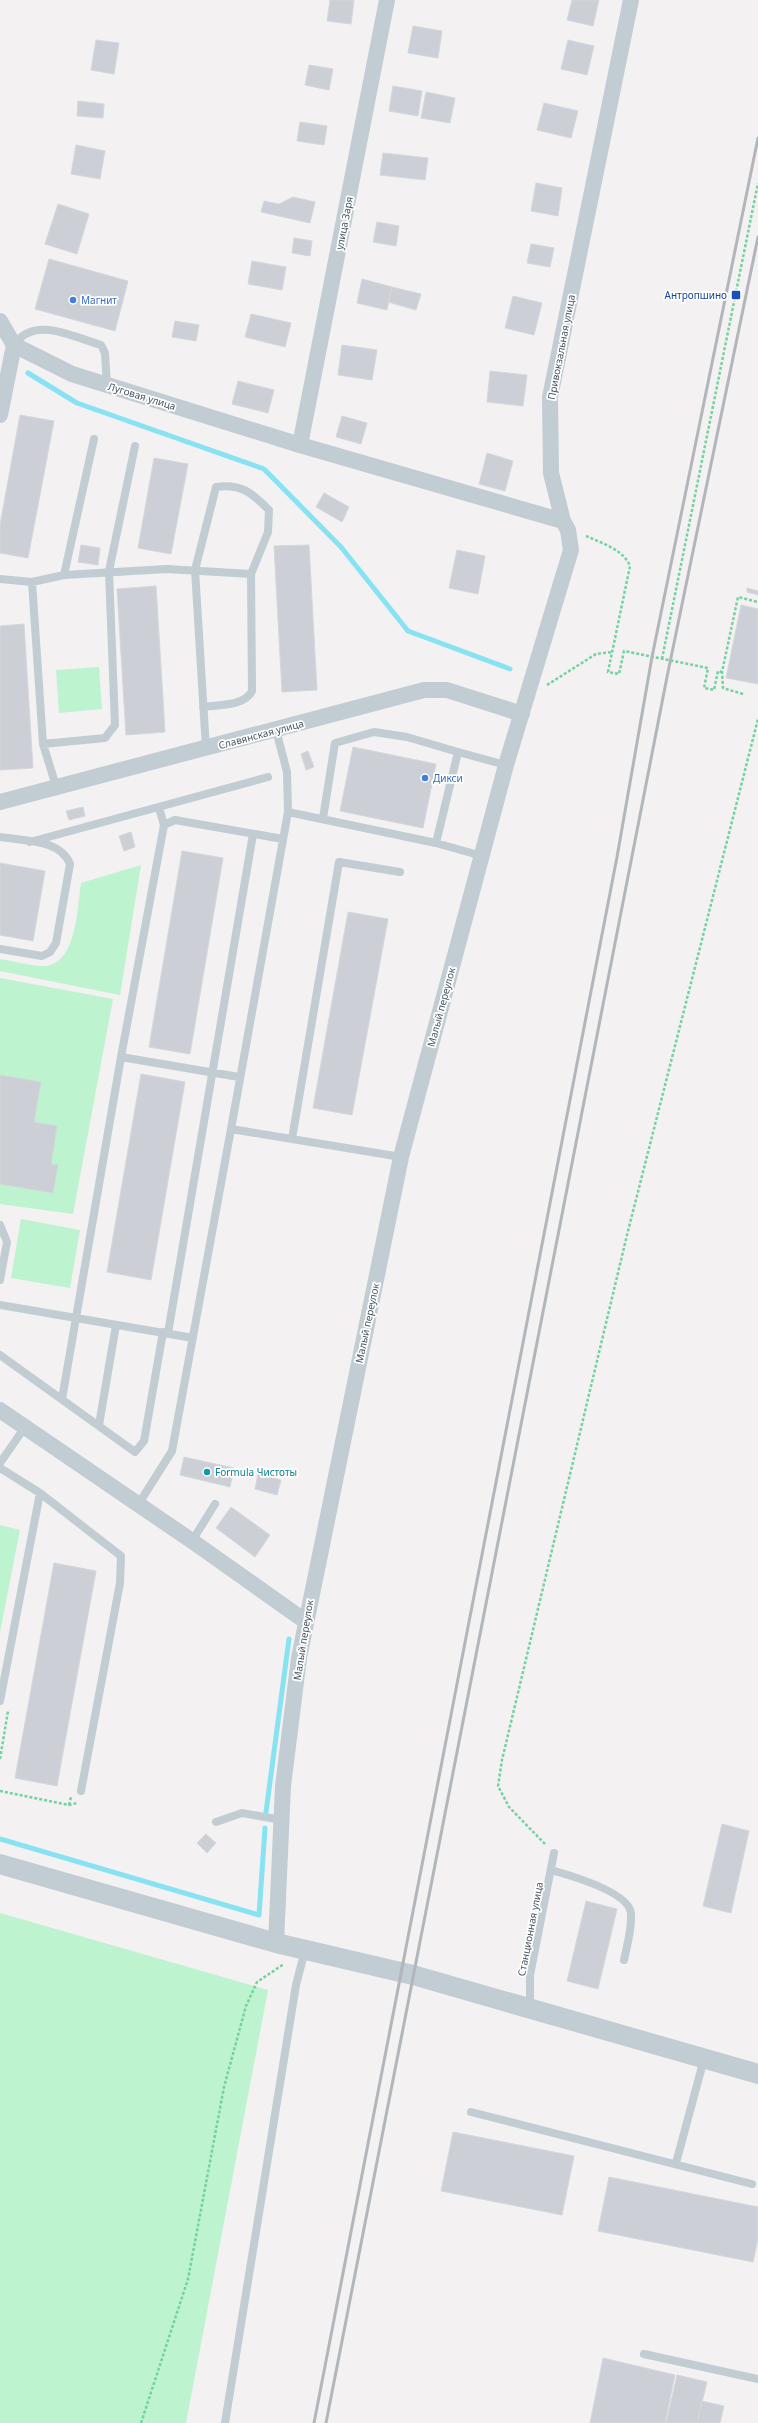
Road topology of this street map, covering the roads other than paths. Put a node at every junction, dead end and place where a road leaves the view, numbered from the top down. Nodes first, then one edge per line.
1 (387, 0) edge
2 (631, 0) edge
3 (0, 321) edge
4 (12, 352) junction
5 (107, 386) junction
6 (0, 415) edge
7 (94, 439) dead end
8 (300, 445) junction
9 (135, 446) dead end
10 (565, 525) junction
11 (195, 570) junction
12 (109, 571) junction
13 (251, 574) junction
14 (64, 575) junction
15 (0, 579) edge
16 (32, 582) junction
17 (203, 707) junction
18 (522, 714) junction
19 (276, 730) junction
20 (43, 744) junction
21 (206, 749) junction
22 (458, 752) junction
23 (506, 765) junction
24 (268, 777) dead end
25 (56, 786) junction
26 (0, 802) edge
27 (159, 808) junction
28 (288, 812) junction
29 (323, 818) junction
30 (164, 825) junction
31 (253, 834) junction
32 (0, 837) edge
33 (283, 839) junction
34 (30, 842) junction
35 (436, 843) junction
36 (482, 856) junction
37 (400, 872) dead end
38 (0, 949) edge
39 (121, 1057) junction
40 (213, 1073) junction
41 (239, 1077) junction
42 (231, 1129) junction
43 (292, 1139) junction
44 (401, 1157) junction
45 (0, 1225) edge
46 (0, 1280) edge
47 (0, 1305) edge
48 (76, 1318) junction
49 (116, 1324) junction
50 (166, 1333) junction
51 (193, 1338) junction
52 (0, 1355) edge
53 (62, 1399) junction
54 (0, 1410) edge
55 (98, 1425) junction
56 (24, 1427) junction
57 (0, 1463) edge
58 (0, 1468) edge
59 (40, 1493) junction
60 (215, 1504) dead end
61 (138, 1505) junction
62 (192, 1541) junction
63 (305, 1621) junction
64 (0, 1701) edge
65 (81, 1791) road end
66 (282, 1820) junction
67 (216, 1822) dead end
68 (554, 1853) road end
69 (0, 1864) edge
70 (551, 1870) junction
71 (276, 1943) junction
72 (305, 1950) junction
73 (624, 1960) dead end
74 (530, 2009) junction
75 (704, 2058) junction
76 (758, 2074) edge
77 (471, 2112) dead end
78 (676, 2163) junction
79 (752, 2184) dead end
80 (644, 2354) dead end
81 (758, 2379) edge
82 (225, 2423) edge

1 - 8 street, улица Заря
2 - 10 street, Привокзальная улица
3 - 4 street
4 - 5 street, Луговая улица
4 - 5 lane
4 - 6 street
5 - 8 street, Луговая улица
7 - 14 lane
8 - 10 street, Луговая улица
9 - 12 lane
10 - 18 street, Привокзальная улица
11 - 12 lane
11 - 13 lane
11 - 13 lane
11 - 17 lane
12 - 14 lane
12 - 20 lane
13 - 17 lane
14 - 16 lane
15 - 16 lane
16 - 20 lane
17 - 21 lane
18 - 19 street, Славянская улица
18 - 23 street, Малый переулок
19 - 21 street, Славянская улица
19 - 28 lane
20 - 25 lane
21 - 25 street, Славянская улица
22 - 23 lane
22 - 29 lane
22 - 35 lane
23 - 36 street, Малый переулок
24 - 27 lane
25 - 26 street, Славянская улица
27 - 30 lane
27 - 34 lane
28 - 29 lane
28 - 33 lane
29 - 35 lane
30 - 31 lane
30 - 39 lane
31 - 33 lane
31 - 40 lane
32 - 34 lane
33 - 41 lane
34 - 38 lane
35 - 36 lane
36 - 44 street, Малый переулок
37 - 43 lane
39 - 40 lane
39 - 48 lane
40 - 41 lane
40 - 50 lane
41 - 42 lane
42 - 43 lane
42 - 51 lane
43 - 44 lane
44 - 63 street, Малый переулок
45 - 46 lane
47 - 48 lane
48 - 49 lane
48 - 53 lane
49 - 50 lane
49 - 55 lane
50 - 51 lane
50 - 55 lane
51 - 61 lane
52 - 53 lane
53 - 55 lane
54 - 56 street
56 - 57 lane
56 - 61 street
58 - 59 lane
59 - 64 lane
59 - 65 lane
60 - 62 lane
61 - 62 street
62 - 63 street
63 - 66 street, Малый переулок
66 - 67 lane
66 - 71 street, Малый переулок
68 - 70 lane, Станционная улица
69 - 71 street
70 - 73 lane
70 - 74 lane, Станционная улица
71 - 72 street
72 - 74 street
72 - 82 lane
74 - 75 street
75 - 76 street
75 - 78 lane
77 - 78 lane
78 - 79 lane
80 - 81 lane

